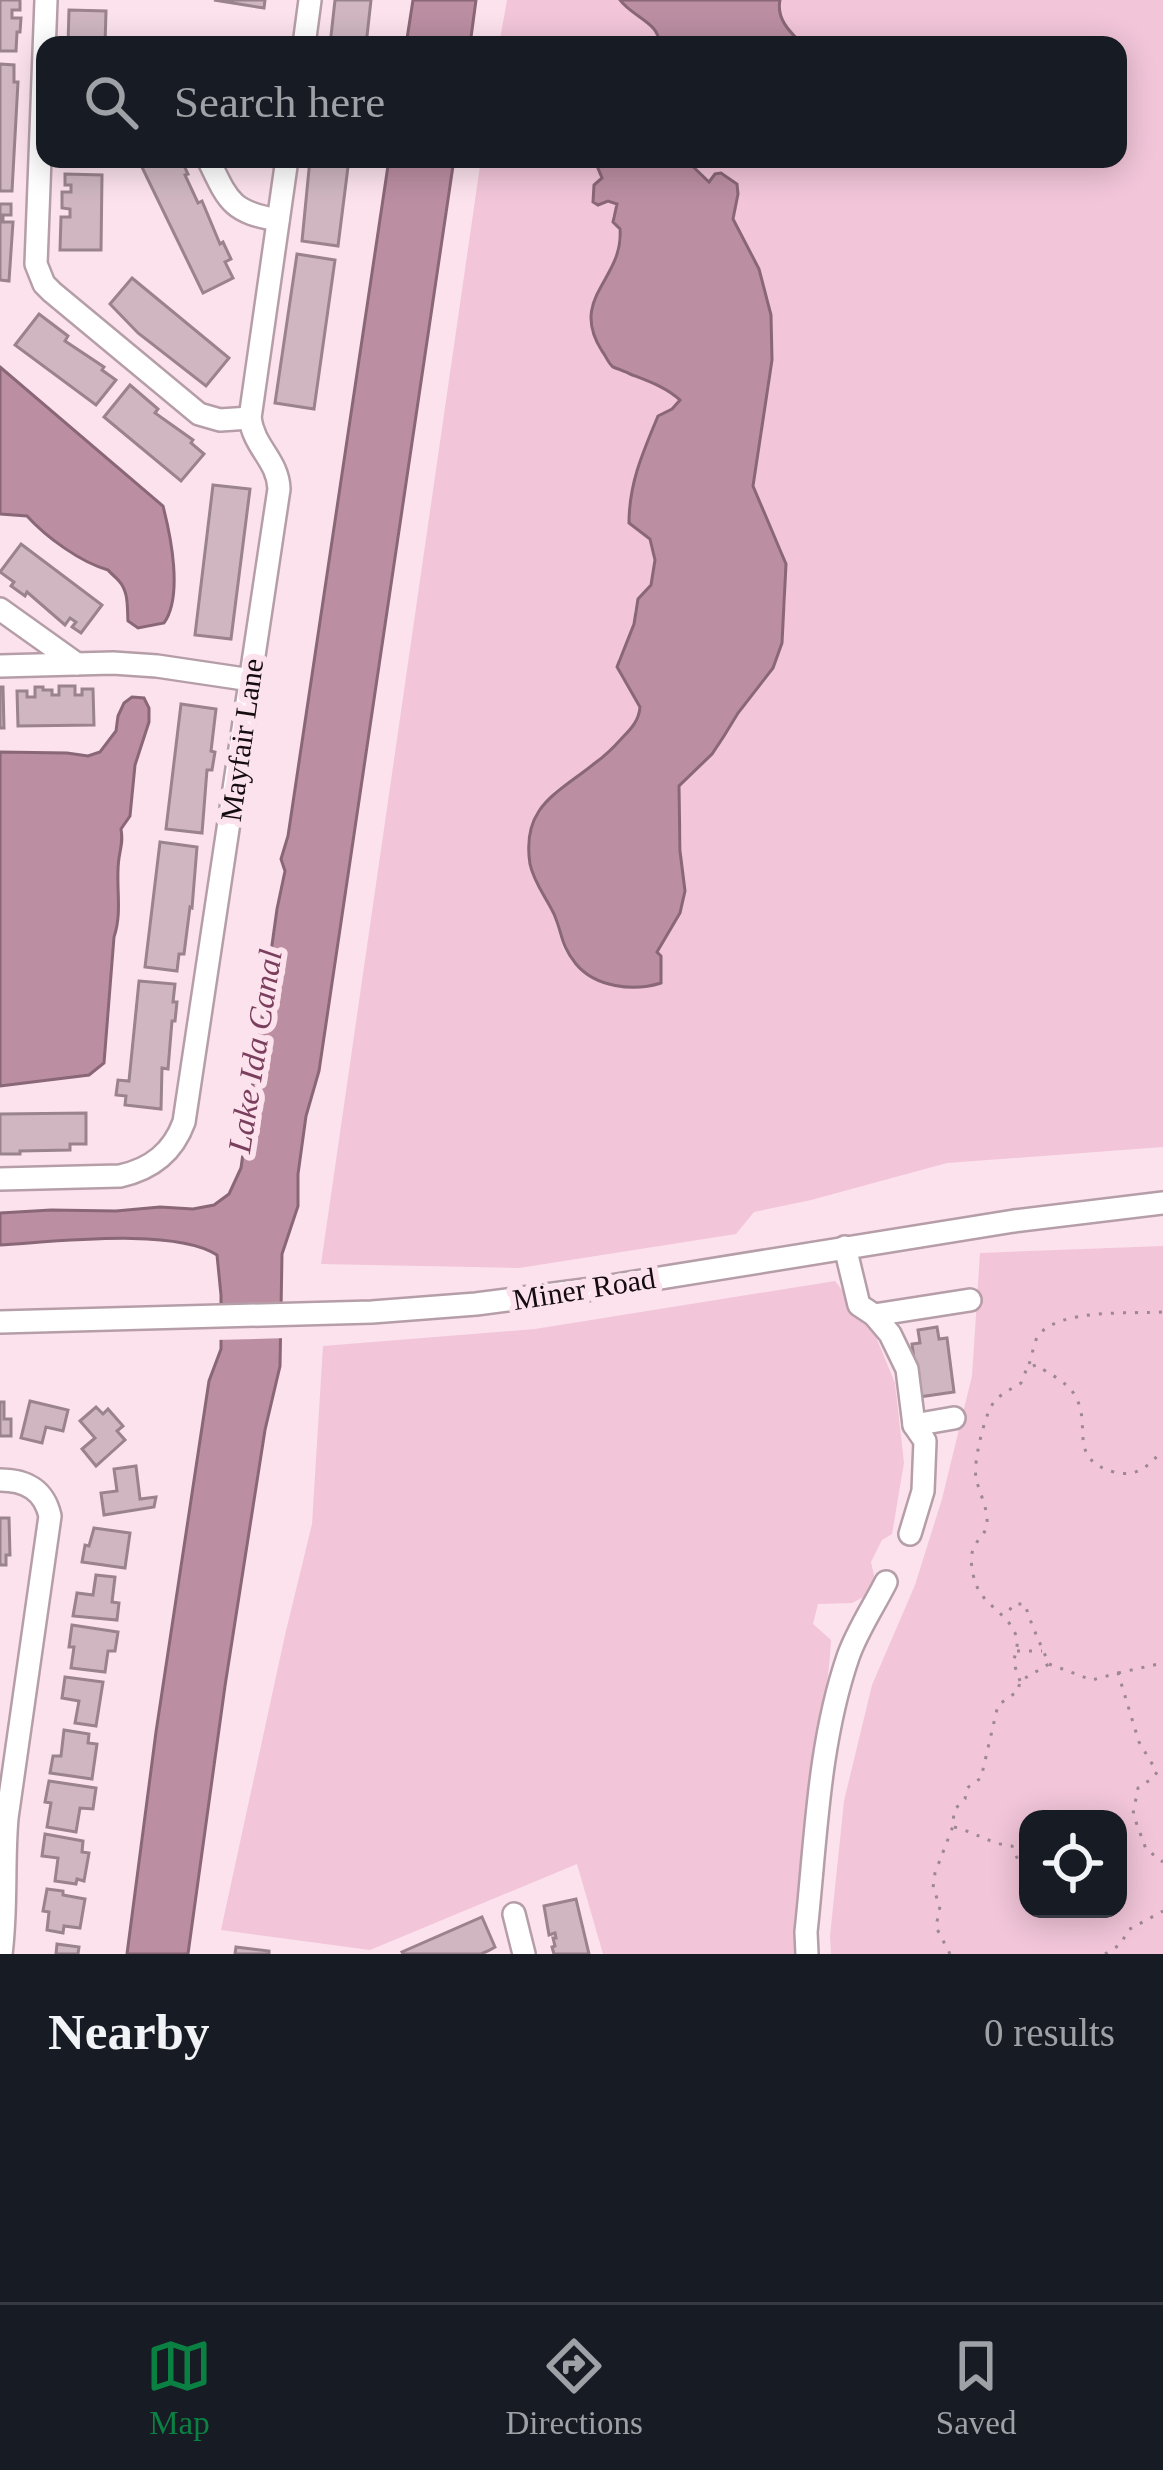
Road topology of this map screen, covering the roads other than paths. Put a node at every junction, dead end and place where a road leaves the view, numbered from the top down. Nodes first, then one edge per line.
1 (46, 0) edge
2 (310, 0) edge
3 (45, 36) edge
4 (305, 36) edge
5 (40, 168) edge
6 (212, 168) edge
7 (286, 168) edge
8 (278, 220) junction
9 (250, 418) junction
10 (0, 608) edge
11 (77, 664) junction
12 (0, 666) edge
13 (251, 680) junction
14 (0, 1179) edge
15 (1163, 1203) edge
16 (845, 1247) junction
17 (970, 1300) dead end
18 (874, 1315) junction
19 (0, 1322) edge
20 (954, 1418) dead end
21 (914, 1425) junction
22 (0, 1480) edge
23 (910, 1534) dead end
24 (886, 1582) dead end
25 (514, 1914) dead end
26 (1, 1954) edge
27 (524, 1954) edge
28 (807, 1954) edge

1 - 3 street
2 - 4 street
5 - 9 street
6 - 8 street
7 - 8 street
8 - 9 street
9 - 13 street, Mayfair Lane
10 - 11 street
11 - 12 street
11 - 13 street
13 - 14 street, Mayfair Lane
15 - 16 street, Miner Road
16 - 18 street
16 - 19 street, Miner Road
17 - 18 street
18 - 21 street
20 - 21 street
21 - 23 street
22 - 26 street
24 - 28 street
25 - 27 street

